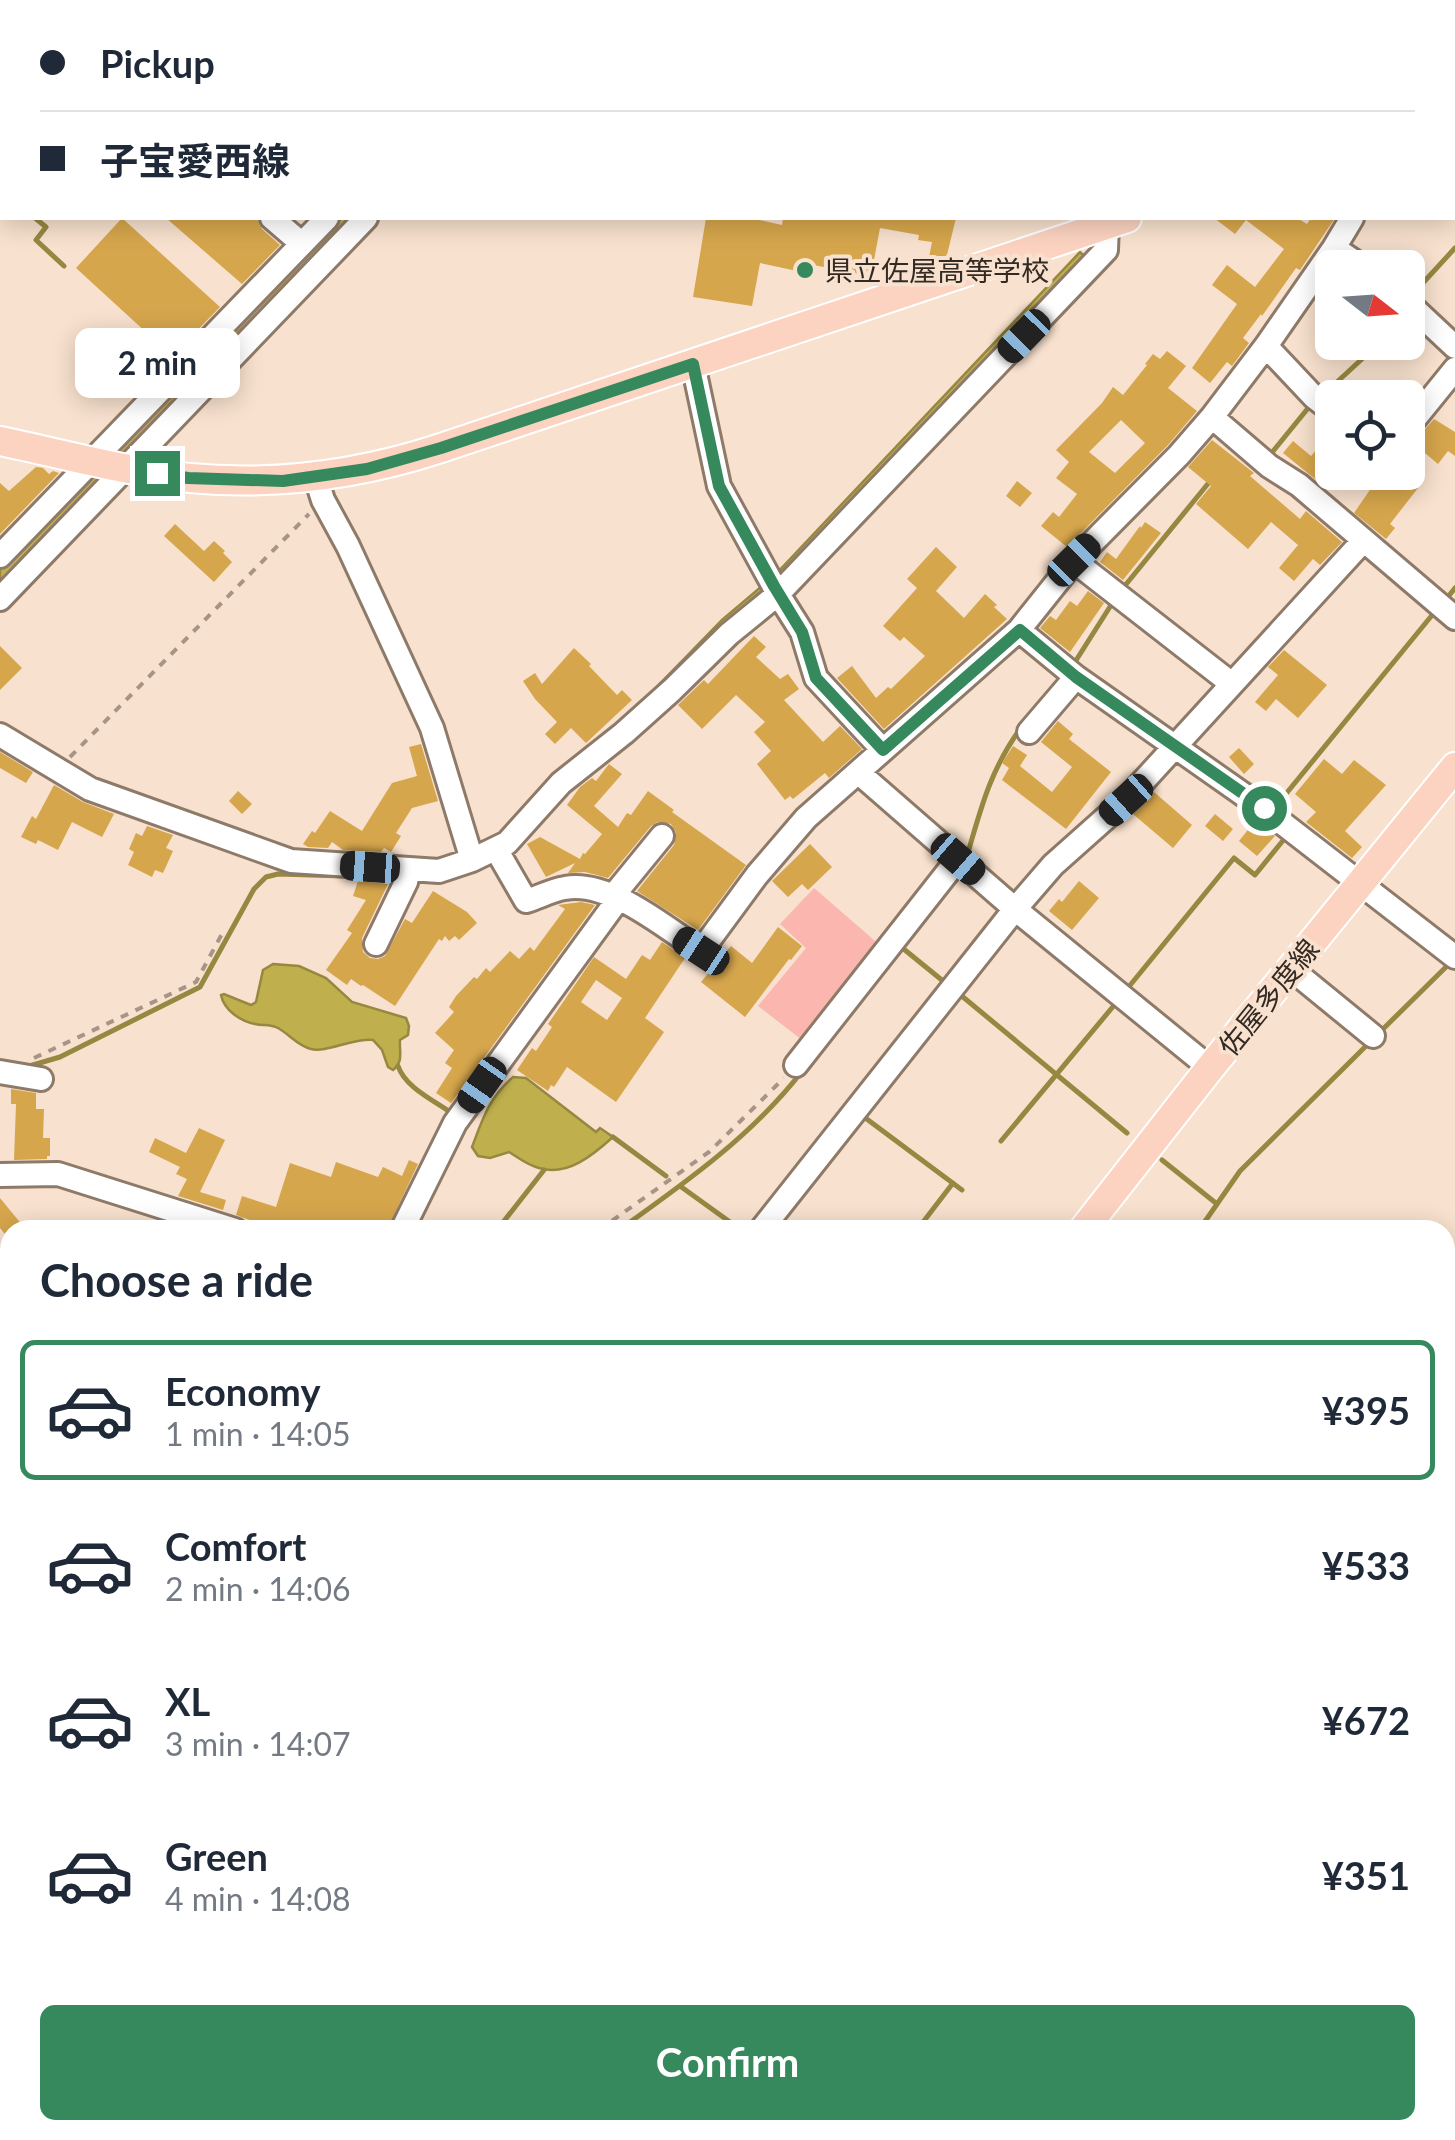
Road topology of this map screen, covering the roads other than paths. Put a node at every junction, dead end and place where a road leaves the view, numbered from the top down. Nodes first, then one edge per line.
1 (274, 220) edge
2 (324, 220) edge
3 (364, 220) edge
4 (1351, 220) edge
5 (1117, 221) edge
6 (301, 243) junction
7 (1334, 248) junction
8 (1337, 250) edge
9 (1425, 318) edge
10 (1266, 346) junction
11 (1455, 347) edge
12 (693, 364) junction
13 (1455, 369) edge
14 (1315, 398) edge
15 (1425, 406) edge
16 (1212, 417) junction
17 (0, 441) edge
18 (110, 464) junction
19 (319, 489) junction
20 (1363, 541) junction
21 (0, 556) edge
22 (1074, 560) junction
23 (773, 586) junction
24 (0, 599) edge
25 (1455, 618) edge
26 (1020, 630) junction
27 (1076, 677) junction
28 (1232, 684) junction
29 (1028, 732) dead end
30 (0, 735) edge
31 (1174, 746) junction
32 (883, 750) junction
33 (1455, 766) edge
34 (858, 773) junction
35 (662, 836) dead end
36 (496, 849) junction
37 (958, 859) junction
38 (472, 860) junction
39 (409, 870) junction
40 (1360, 885) junction
41 (616, 897) junction
42 (1015, 909) junction
43 (376, 944) dead end
44 (1455, 957) edge
45 (1290, 969) junction
46 (1374, 1036) dead end
47 (796, 1065) road end
48 (1210, 1068) junction
49 (0, 1072) edge
50 (41, 1079) dead end
51 (0, 1175) edge
52 (202, 1220) edge
53 (407, 1220) edge
54 (769, 1220) edge
55 (1091, 1220) edge

1 - 6 street
2 - 6 street
3 - 18 street
4 - 7 street
5 - 12 main road
5 - 23 street
6 - 18 street
7 - 8 street
7 - 10 street
9 - 11 street
10 - 14 street
10 - 16 street
12 - 19 main road
12 - 23 street
13 - 15 street
16 - 20 street
16 - 22 street
17 - 18 main road
18 - 19 main road
18 - 21 street
18 - 24 street
19 - 38 street
20 - 25 street
20 - 28 street
22 - 26 street
22 - 28 street
23 - 32 street
23 - 36 street
26 - 27 street
26 - 32 street
27 - 29 street
27 - 31 street
28 - 31 street
30 - 39 street
31 - 40 street
31 - 42 street
32 - 34 street
33 - 40 main road, 佐屋多度線
34 - 37 street
34 - 41 street
35 - 41 street
36 - 38 street
36 - 41 street
37 - 42 street
37 - 47 street
38 - 39 street
39 - 43 street
40 - 44 street
40 - 45 main road, 佐屋多度線
41 - 53 street
42 - 48 street
42 - 54 street
45 - 46 street
45 - 48 main road, 佐屋多度線
48 - 55 main road, 佐屋多度線
49 - 50 street
51 - 52 street

